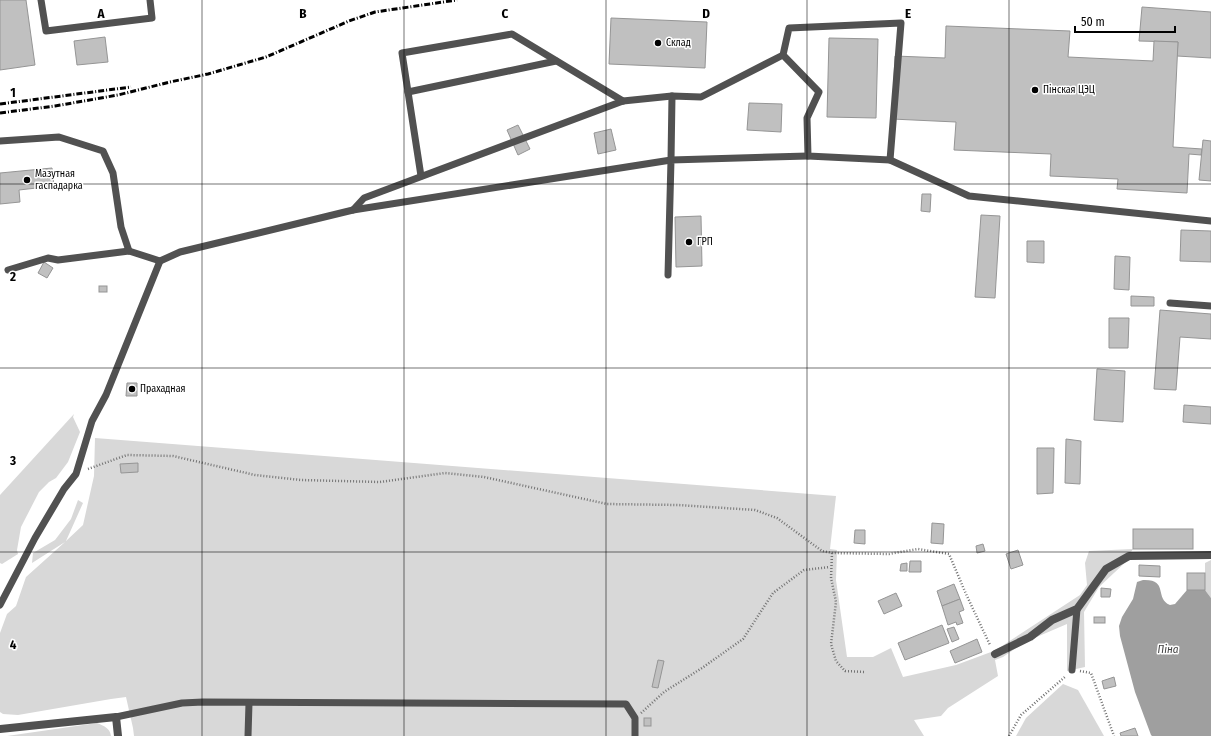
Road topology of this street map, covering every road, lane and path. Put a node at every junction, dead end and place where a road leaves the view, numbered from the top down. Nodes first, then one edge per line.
1 (41, 0) edge
2 (150, 0) edge
3 (783, 55) junction
4 (556, 61) junction
5 (408, 92) junction
6 (672, 96) junction
7 (623, 101) junction
8 (0, 141) edge
9 (808, 156) junction
10 (670, 160) junction
11 (890, 160) junction
12 (422, 176) junction
13 (353, 210) junction
14 (1211, 221) edge
15 (130, 251) junction
16 (160, 261) junction
17 (8, 270) dead end
18 (668, 275) dead end
19 (1170, 303) dead end
20 (1211, 306) edge
21 (76, 474) junction
22 (832, 552) junction
23 (1211, 555) edge
24 (830, 567) junction
25 (0, 604) edge
26 (1076, 609) junction
27 (995, 654) joint
28 (1072, 670) junction
29 (865, 672) dead end
30 (249, 703) junction
31 (116, 717) junction
32 (635, 718) junction
33 (0, 728) edge
34 (118, 736) edge
35 (248, 736) edge
36 (635, 736) edge
37 (1009, 736) edge
38 (1114, 736) edge

1 - 2 lane
3 - 6 lane
3 - 9 lane
3 - 11 lane
4 - 5 lane
4 - 5 lane
4 - 7 lane
5 - 12 lane
6 - 7 lane
6 - 10 lane
7 - 12 lane
8 - 15 lane
9 - 10 lane
9 - 11 lane
10 - 13 lane
10 - 18 lane
11 - 14 lane
12 - 13 lane
13 - 16 lane
15 - 16 lane
15 - 17 lane
16 - 21 lane
19 - 20 lane
21 - 22 path
21 - 25 lane
22 - 24 path
22 - 27 path
23 - 26 street
24 - 29 path
24 - 32 path
26 - 27 street
26 - 28 lane
28 - 37 path
28 - 38 path
30 - 31 lane
30 - 32 lane
30 - 35 lane
31 - 33 street
31 - 34 street
32 - 36 lane

